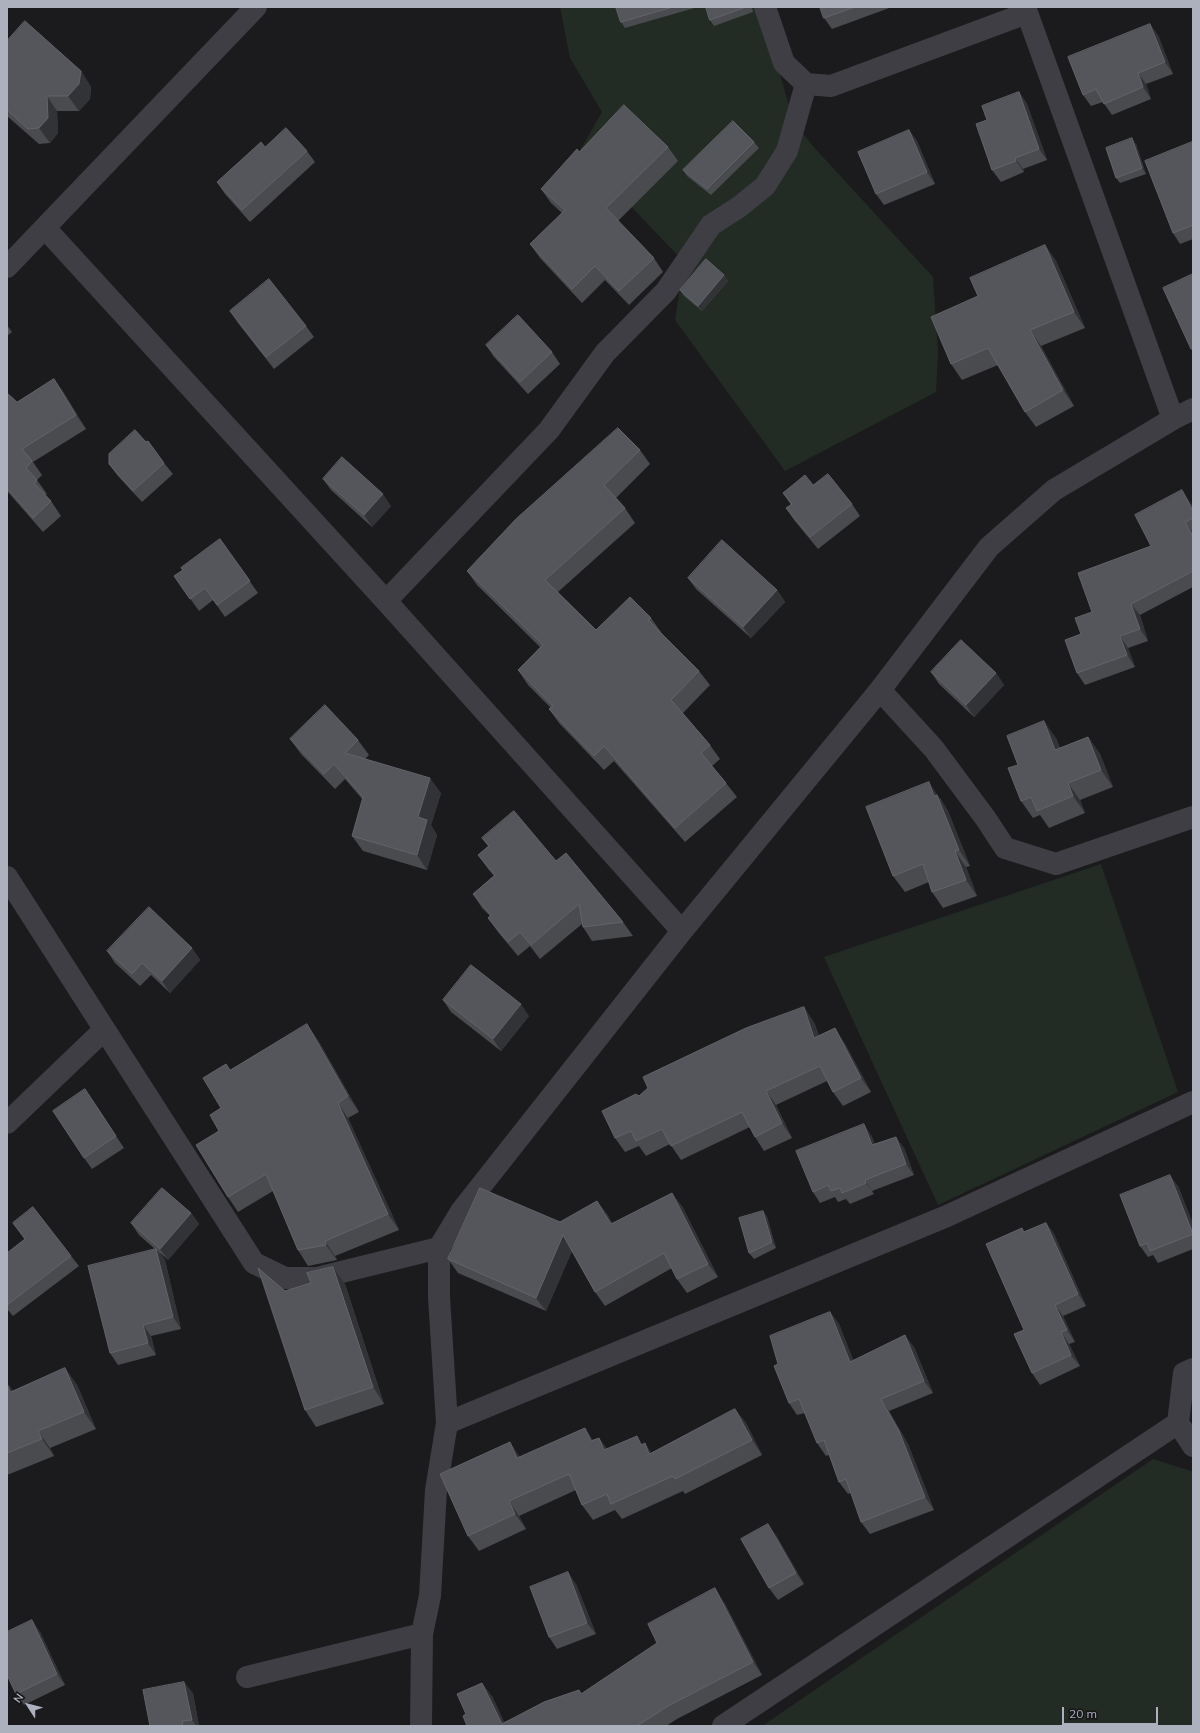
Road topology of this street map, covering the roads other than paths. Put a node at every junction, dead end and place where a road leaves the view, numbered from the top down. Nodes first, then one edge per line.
1 (256, 7) edge
2 (765, 7) edge
3 (1026, 10) edge
4 (806, 84) junction
5 (45, 228) junction
6 (7, 267) edge
7 (1193, 409) edge
8 (1173, 419) junction
9 (386, 601) junction
10 (880, 690) junction
11 (1193, 817) edge
12 (7, 877) edge
13 (682, 931) junction
14 (104, 1030) junction
15 (1193, 1102) edge
16 (7, 1123) edge
17 (439, 1248) junction
18 (1193, 1369) edge
19 (447, 1423) junction
20 (1178, 1423) junction
21 (1193, 1446) edge
22 (422, 1634) junction
23 (247, 1677) dead end
24 (421, 1726) edge
25 (723, 1726) edge

1 - 5 street
2 - 4 street
3 - 4 street
3 - 8 street
4 - 9 street
5 - 6 street
5 - 9 street
7 - 8 street
8 - 10 street
9 - 13 street
10 - 11 street
10 - 13 street
12 - 14 street
13 - 17 street
14 - 16 street
14 - 17 street
15 - 19 street
17 - 19 street
18 - 20 street
19 - 22 street
20 - 21 street
20 - 25 street
22 - 23 street
22 - 24 street

